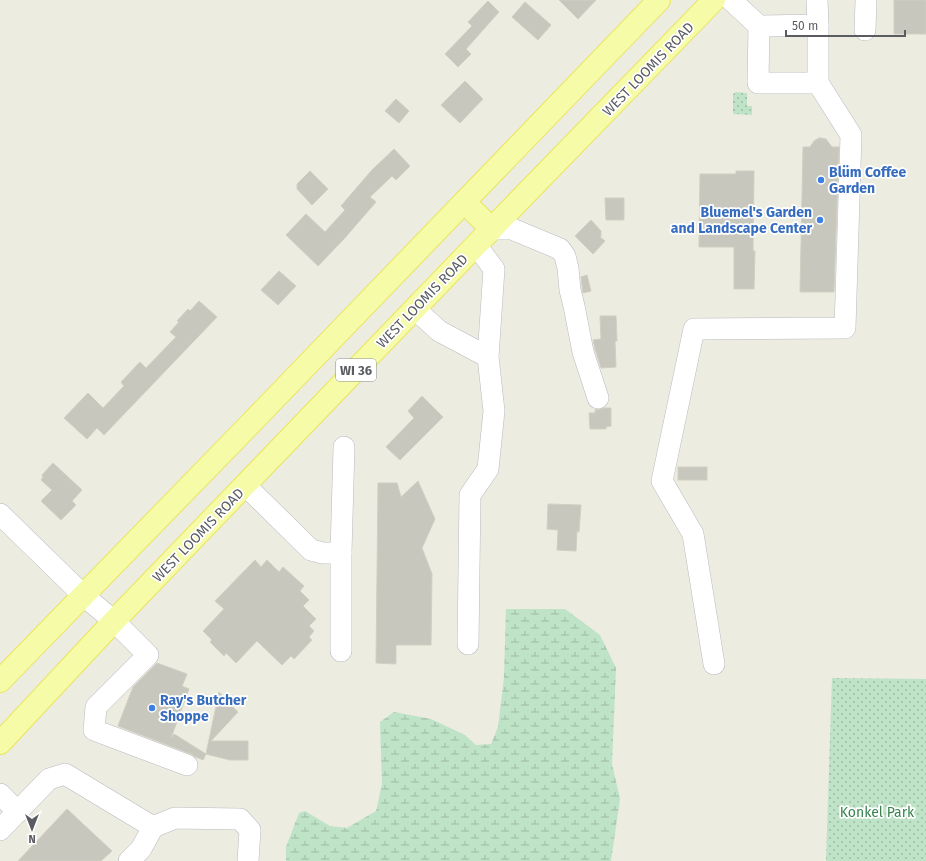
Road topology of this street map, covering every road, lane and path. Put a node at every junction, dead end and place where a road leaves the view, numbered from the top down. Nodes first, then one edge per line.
1 (659, 0) edge
2 (714, 0) edge
3 (731, 0) edge
4 (817, 0) edge
5 (866, 0) edge
6 (818, 25) junction
7 (759, 26) junction
8 (865, 30) dead end
9 (818, 84) junction
10 (464, 202) junction
11 (492, 229) junction
12 (476, 245) junction
13 (415, 309) junction
14 (488, 357) junction
15 (598, 398) dead end
16 (344, 447) dead end
17 (245, 485) junction
18 (0, 514) edge
19 (341, 553) junction
20 (84, 596) junction
21 (114, 621) junction
22 (468, 644) dead end
23 (341, 651) dead end
24 (714, 664) dead end
25 (0, 681) edge
26 (0, 744) edge
27 (187, 764) dead end
28 (0, 794) edge
29 (18, 812) junction
30 (154, 827) junction
31 (0, 830) edge
32 (129, 861) edge
33 (248, 861) edge

1 - 10 main road, WI 36
2 - 11 main road, WEST LOOMIS ROAD / WI 36
3 - 7 street
4 - 6 street
5 - 8 street
6 - 7 street
6 - 9 street
7 - 9 street
9 - 24 street
10 - 11 main road
10 - 20 main road, WI 36
11 - 12 main road, WEST LOOMIS ROAD / WI 36
11 - 15 street
12 - 13 main road, WEST LOOMIS ROAD / WI 36
12 - 14 street
13 - 14 street
13 - 17 main road, WEST LOOMIS ROAD / WI 36
14 - 22 street
16 - 19 street
17 - 19 street
17 - 21 main road, WEST LOOMIS ROAD / WI 36
18 - 20 street
19 - 23 street
20 - 21 street
20 - 25 main road, WI 36
21 - 26 main road, WEST LOOMIS ROAD / WI 36
21 - 27 street
28 - 29 street
29 - 30 street
29 - 31 street
30 - 32 street
30 - 33 street

